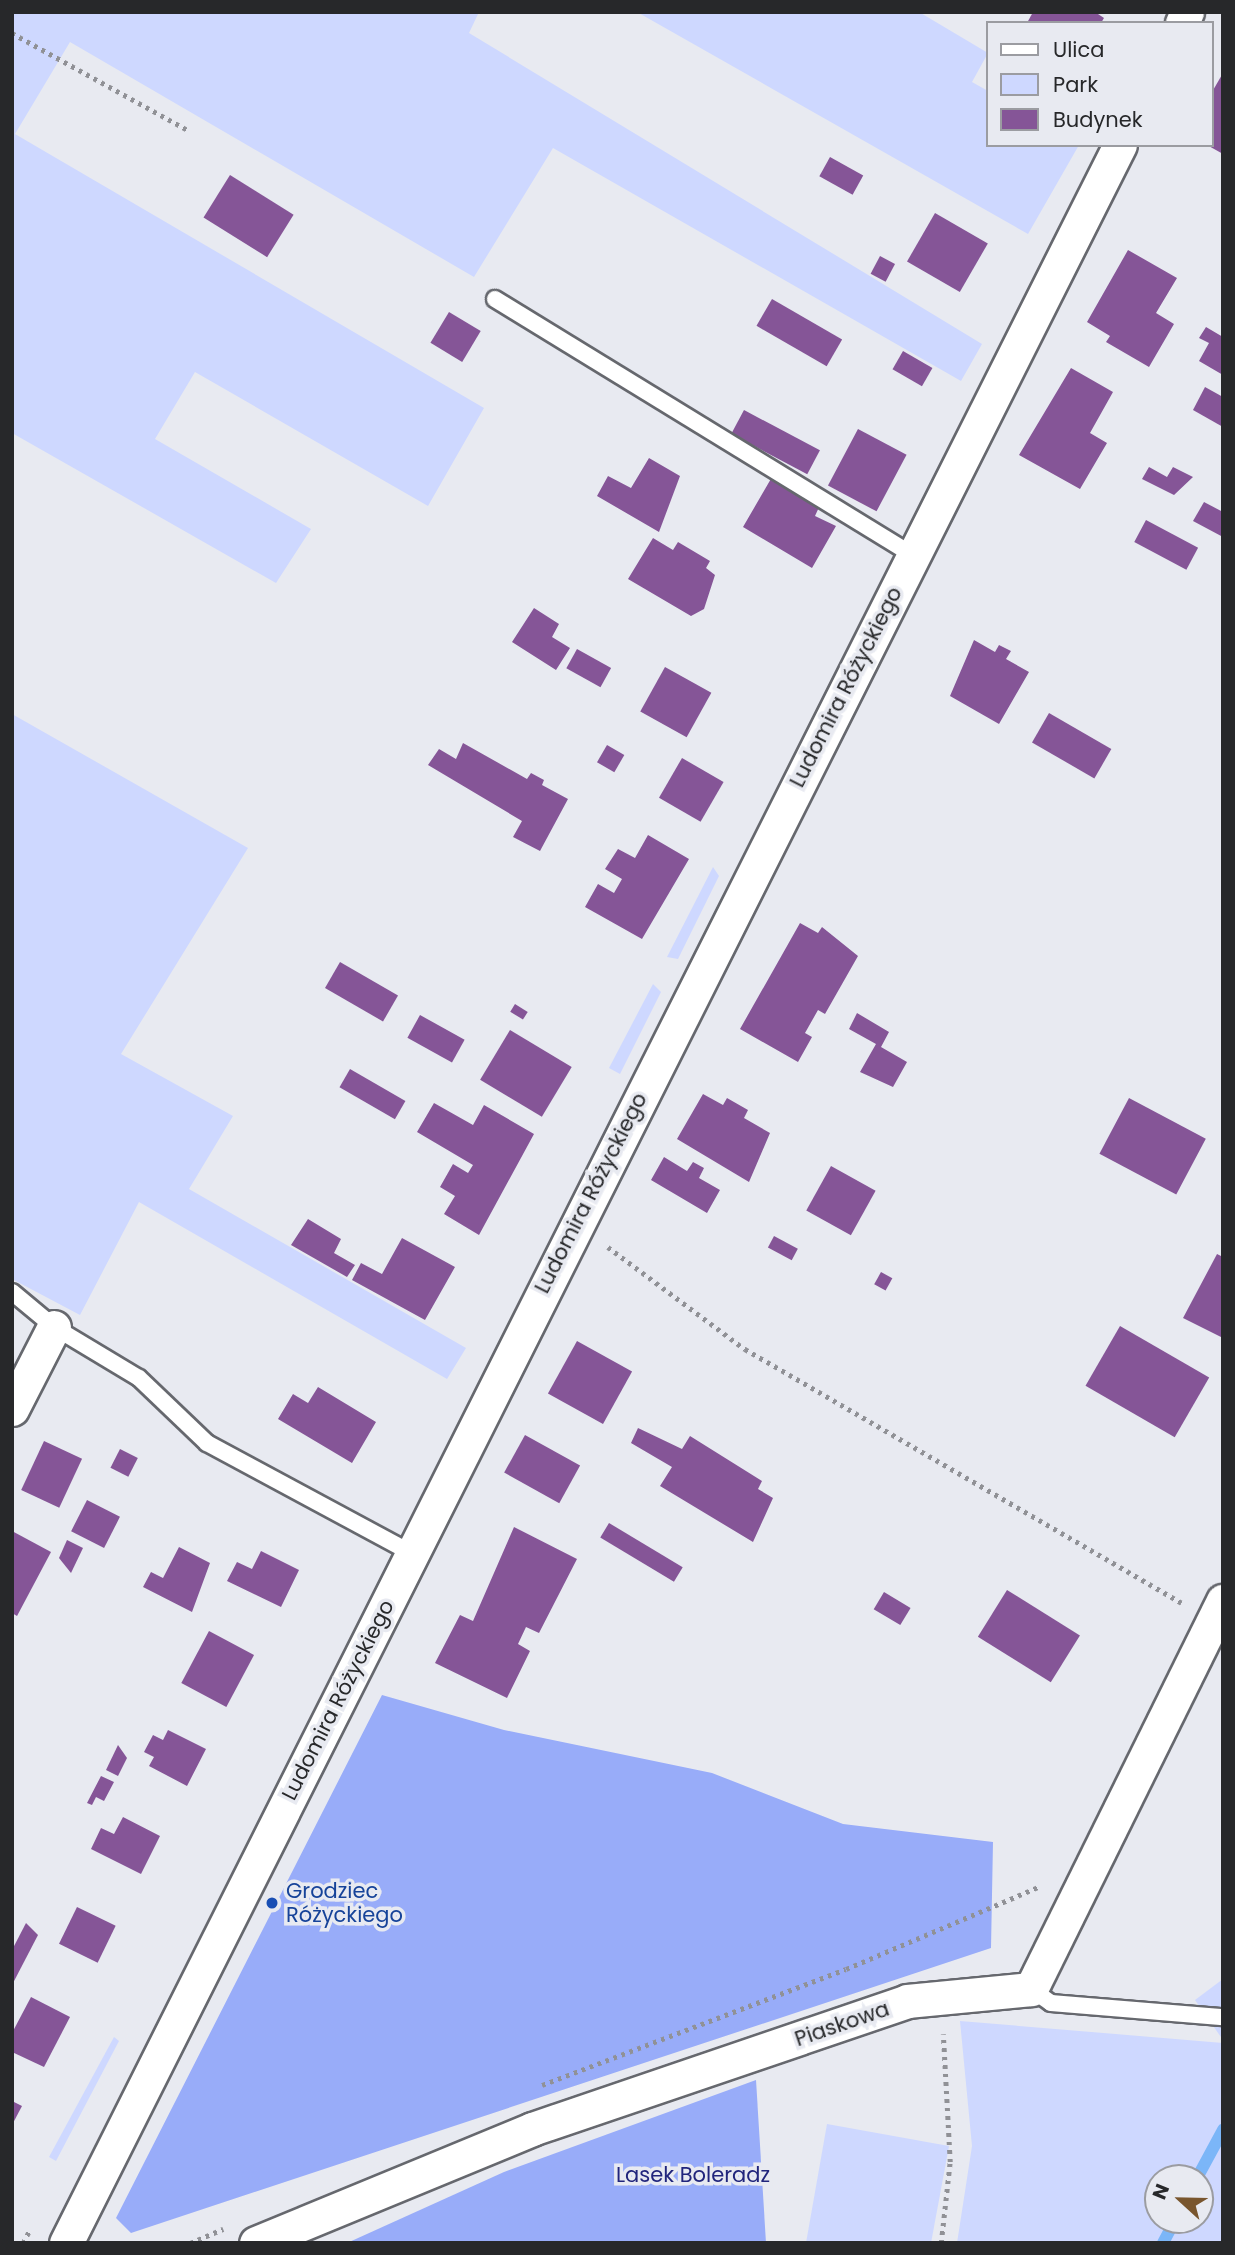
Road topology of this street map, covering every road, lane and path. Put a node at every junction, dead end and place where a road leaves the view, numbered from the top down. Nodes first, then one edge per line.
1 (12, 33) edge
2 (188, 130) dead end
3 (1119, 147) edge
4 (495, 299) dead end
5 (913, 555) junction
6 (573, 1227) junction
7 (12, 1292) edge
8 (54, 1327) junction
9 (12, 1409) edge
10 (411, 1553) junction
11 (1218, 1611) edge
12 (1031, 1989) junction
13 (942, 1998) junction
14 (1223, 2017) edge
15 (66, 2243) edge
16 (256, 2243) edge
17 (941, 2243) edge

1 - 2 path
3 - 5 street, Ludomira Różyckiego
4 - 5 lane
5 - 6 street, Ludomira Różyckiego
6 - 10 street, Ludomira Różyckiego
6 - 11 path
7 - 8 lane
8 - 9 street
8 - 10 lane
10 - 15 street, Ludomira Różyckiego
11 - 12 street
12 - 13 street, Piaskowa
12 - 14 lane
13 - 16 street, Piaskowa
13 - 17 path

